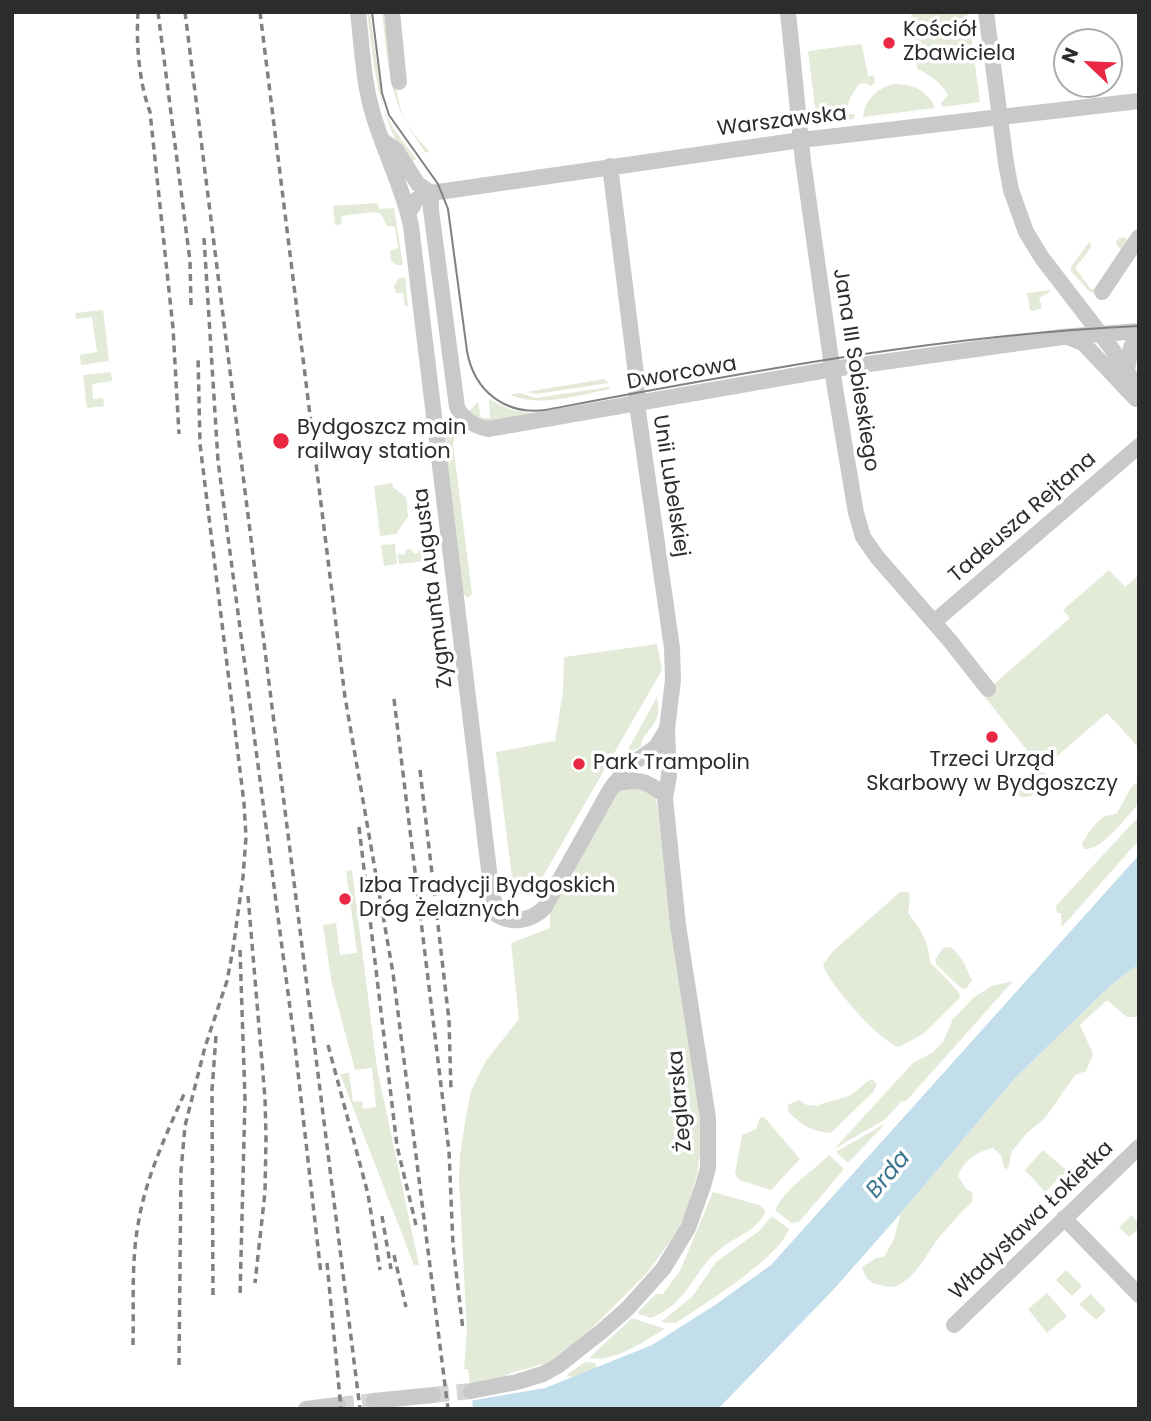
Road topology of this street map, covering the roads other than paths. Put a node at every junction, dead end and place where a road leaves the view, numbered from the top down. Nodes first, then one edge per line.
1 (358, 12) edge
2 (392, 12) edge
3 (788, 12) edge
4 (986, 12) edge
5 (400, 82) dead end
6 (1139, 102) edge
7 (1001, 117) junction
8 (382, 140) junction
9 (801, 140) junction
10 (610, 166) junction
11 (432, 193) junction
12 (408, 214) junction
13 (1139, 237) edge
14 (1102, 292) dead end
15 (1098, 332) junction
16 (1139, 334) edge
17 (1066, 337) junction
18 (833, 369) junction
19 (1127, 370) junction
20 (1139, 390) edge
21 (1139, 400) edge
22 (637, 404) junction
23 (1139, 446) edge
24 (934, 622) junction
25 (988, 690) dead end
26 (667, 729) junction
27 (614, 784) junction
28 (665, 794) junction
29 (1139, 1147) edge
30 (1065, 1218) junction
31 (1139, 1295) edge
32 (954, 1325) dead end
33 (471, 1391) tunnel mouth
34 (433, 1395) tunnel mouth
35 (374, 1401) tunnel mouth
36 (338, 1405) dead end
37 (306, 1409) edge

1 - 8 street, Zygmunta Augusta
2 - 5 street
3 - 9 street, Jana III Sobieskiego
4 - 7 street
6 - 7 street, Warszawska
7 - 9 street, Warszawska
7 - 15 street
8 - 11 street, Zygmunta Augusta
8 - 12 street, Zygmunta Augusta
9 - 10 street, Warszawska
9 - 18 street, Jana III Sobieskiego
10 - 11 street, Warszawska
10 - 22 street, Unii Lubelskiej
11 - 12 street
11 - 22 street, Dworcowa
12 - 27 street, Zygmunta Augusta
13 - 14 street
15 - 16 street, Dworcowa
15 - 17 street, Dworcowa
15 - 19 street
16 - 19 street
17 - 18 street, Dworcowa
17 - 21 street
18 - 22 street, Dworcowa
18 - 24 street, Jana III Sobieskiego
19 - 20 street
22 - 26 street, Unii Lubelskiej
23 - 24 street, Tadeusza Rejtana
24 - 25 street, Jana III Sobieskiego
26 - 27 street
26 - 28 street, Żeglarska
27 - 28 street
28 - 33 street, Żeglarska
29 - 30 street, Władysława Łokietka
30 - 31 street
30 - 32 street, Władysława Łokietka
34 - 35 street
36 - 37 street

